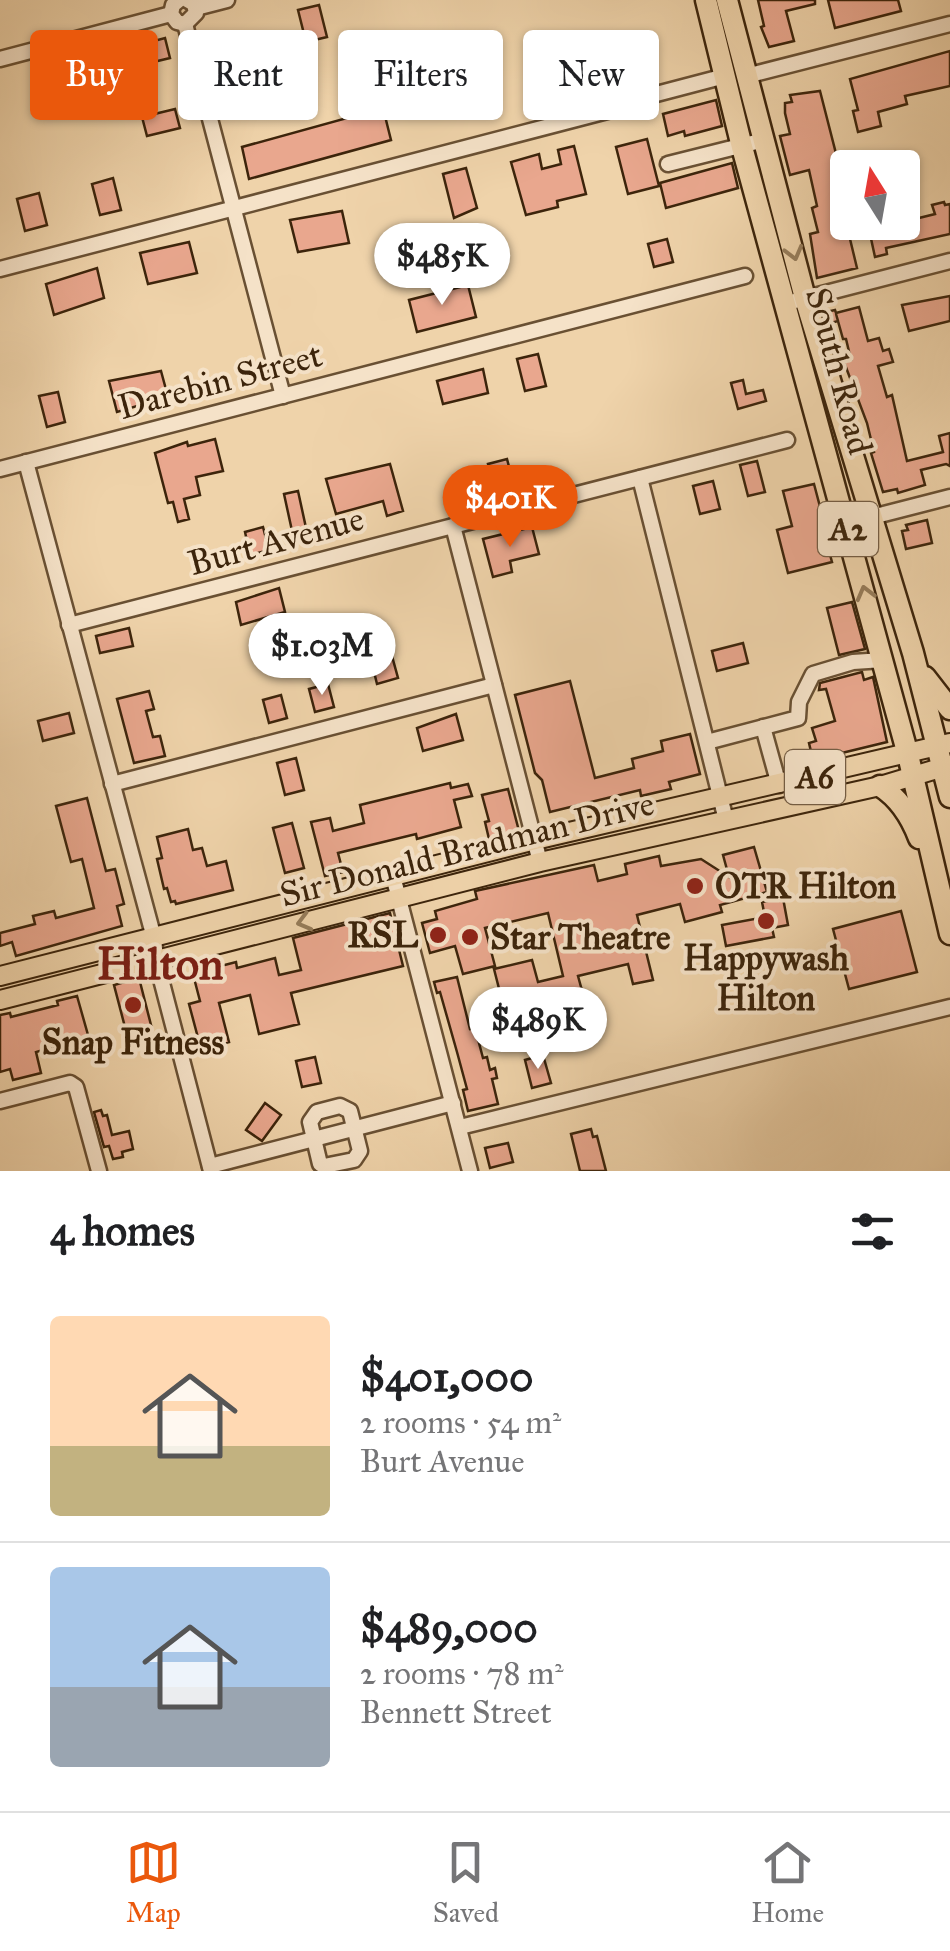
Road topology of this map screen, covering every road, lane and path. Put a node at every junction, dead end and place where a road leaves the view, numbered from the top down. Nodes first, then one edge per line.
1 (227, 0) edge
2 (706, 0) edge
3 (727, 0) edge
4 (191, 4) edge
5 (175, 7) edge
6 (185, 24) junction
7 (950, 24) edge
8 (0, 59) edge
9 (724, 76) junction
10 (746, 76) junction
11 (764, 140) junction
12 (742, 146) junction
13 (668, 164) dead end
14 (233, 208) junction
15 (950, 261) edge
16 (0, 269) edge
17 (745, 276) dead end
18 (796, 300) junction
19 (282, 396) junction
20 (787, 440) dead end
21 (26, 462) junction
22 (0, 469) edge
23 (640, 478) junction
24 (950, 497) edge
25 (872, 517) junction
26 (453, 526) junction
27 (69, 625) junction
28 (913, 652) junction
29 (883, 660) junction
30 (494, 685) junction
31 (950, 710) edge
32 (763, 727) junction
33 (707, 742) junction
34 (908, 755) junction
35 (945, 756) edge
36 (914, 777) junction
37 (112, 784) junction
38 (779, 785) junction
39 (880, 786) junction
40 (950, 797) edge
41 (721, 798) junction
42 (726, 820) junction
43 (535, 840) junction
44 (540, 862) junction
45 (393, 876) junction
46 (939, 892) junction
47 (398, 897) junction
48 (950, 934) edge
49 (154, 938) junction
50 (156, 960) junction
51 (0, 976) edge
52 (0, 1000) edge
53 (950, 1007) edge
54 (0, 1101) edge
55 (453, 1104) junction
56 (460, 1128) junction
57 (354, 1130) junction
58 (313, 1139) junction
59 (210, 1169) edge
60 (99, 1171) edge
61 (470, 1171) edge

1 - 4 street
2 - 9 highway, South Road / A2
3 - 10 highway, South Road / A2
4 - 6 street
5 - 6 street
5 - 8 street
6 - 14 street
7 - 10 street
9 - 12 highway, South Road / A2
9 - 14 street
10 - 11 highway, South Road / A2
11 - 12 street
11 -> 18 highway, South Road / A2
12 - 13 street
12 - 18 highway, South Road / A2
14 - 16 street
14 - 19 street
15 - 18 street
17 - 19 street, Darebin Street
18 - 25 highway, South Road / A2
29 -> 18 highway, South Road / A2
19 - 21 street, Darebin Street
20 - 23 street, Burt Avenue
21 - 22 street, Darebin Street
21 - 27 street
23 - 26 street, Burt Avenue
23 - 33 street
24 - 25 street
25 - 28 highway, South Road / A2
26 - 27 street, Burt Avenue
26 - 30 street
27 - 37 street
28 - 31 highway
28 - 35 highway, South Road / A2
29 - 32 street
29 - 34 highway, South Road / A2
30 - 37 street
30 - 43 street
32 - 33 street
32 - 38 street
33 - 41 street
34 - 35 main road, Sir Donald Bradman Drive / A6
34 - 36 highway, South Road / A2
34 - 38 main road, Sir Donald Bradman Drive / A6
35 - 36 main road, Sir Donald Bradman Drive / A6
35 - 40 highway, South Road / A2
36 - 39 main road, Sir Donald Bradman Drive / A6
36 - 46 highway, South Road / A2
37 - 49 street
38 - 41 main road, Sir Donald Bradman Drive / A6
39 - 42 main road, Sir Donald Bradman Drive / A6
39 - 46 highway
41 - 42 street
41 - 43 main road, Sir Donald Bradman Drive / A6
42 - 44 main road, Sir Donald Bradman Drive / A6
43 - 44 street
43 - 45 main road, Sir Donald Bradman Drive / A6
44 - 47 main road, Sir Donald Bradman Drive / A6
45 - 47 street
45 - 49 main road, Sir Donald Bradman Drive / A6
46 - 48 highway, South Road / A2
47 -> 50 main road, Sir Donald Bradman Drive / A6
47 - 55 street
49 - 50 street
49 - 51 main road, Sir Donald Bradman Drive / A6
50 - 52 main road, Sir Donald Bradman Drive / A6
50 - 59 street
53 - 56 street
54 - 60 street
55 - 56 street
55 - 57 street
56 - 61 street
57 - 58 street
57 - 58 street
57 - 58 street
58 - 59 street

